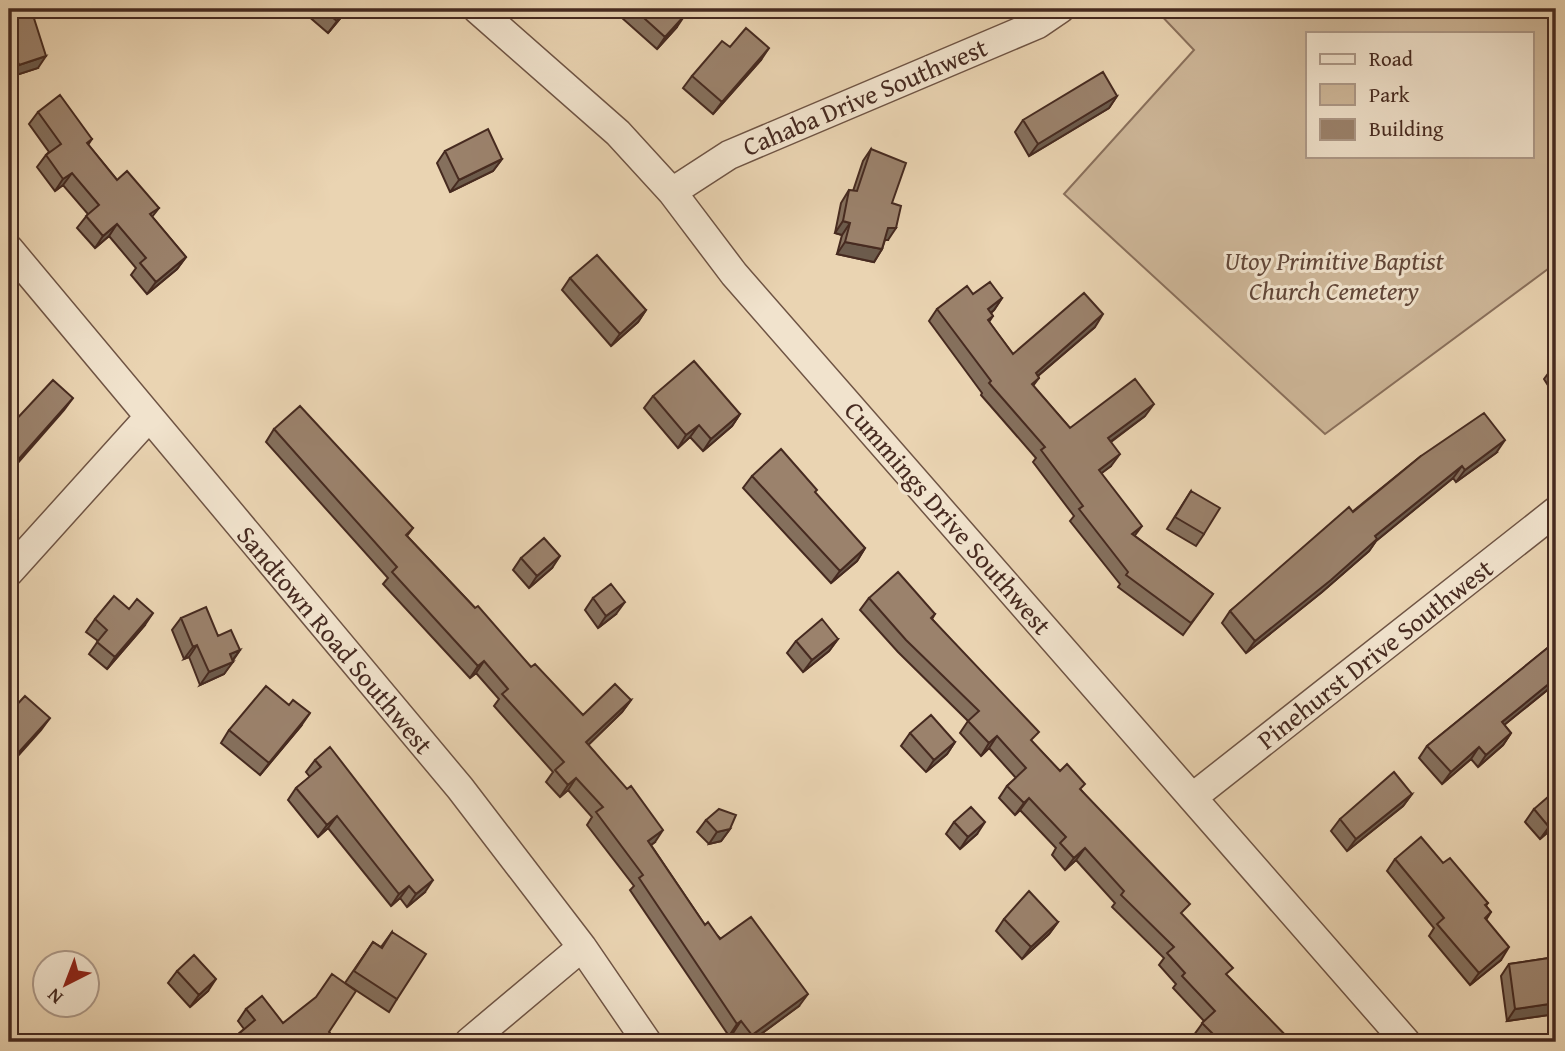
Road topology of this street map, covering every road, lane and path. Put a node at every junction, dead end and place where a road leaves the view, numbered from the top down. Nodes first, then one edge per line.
1 (477, 9) edge
2 (1060, 9) edge
3 (672, 192) junction
4 (9, 249) edge
5 (149, 417) junction
6 (1556, 512) edge
7 (9, 572) edge
8 (1193, 797) junction
9 (582, 947) junction
10 (469, 1042) edge
11 (647, 1042) edge
12 (1406, 1042) edge

1 - 3 street, Cummings Drive Southwest
2 - 3 street, Cahaba Drive Southwest
3 - 8 street, Cummings Drive Southwest
4 - 5 street, Sandtown Road Southwest
5 - 7 street
5 - 9 street, Sandtown Road Southwest
6 - 8 street, Pinehurst Drive Southwest
8 - 12 street, Cummings Drive Southwest
9 - 10 street
9 - 11 street, Sandtown Road Southwest

